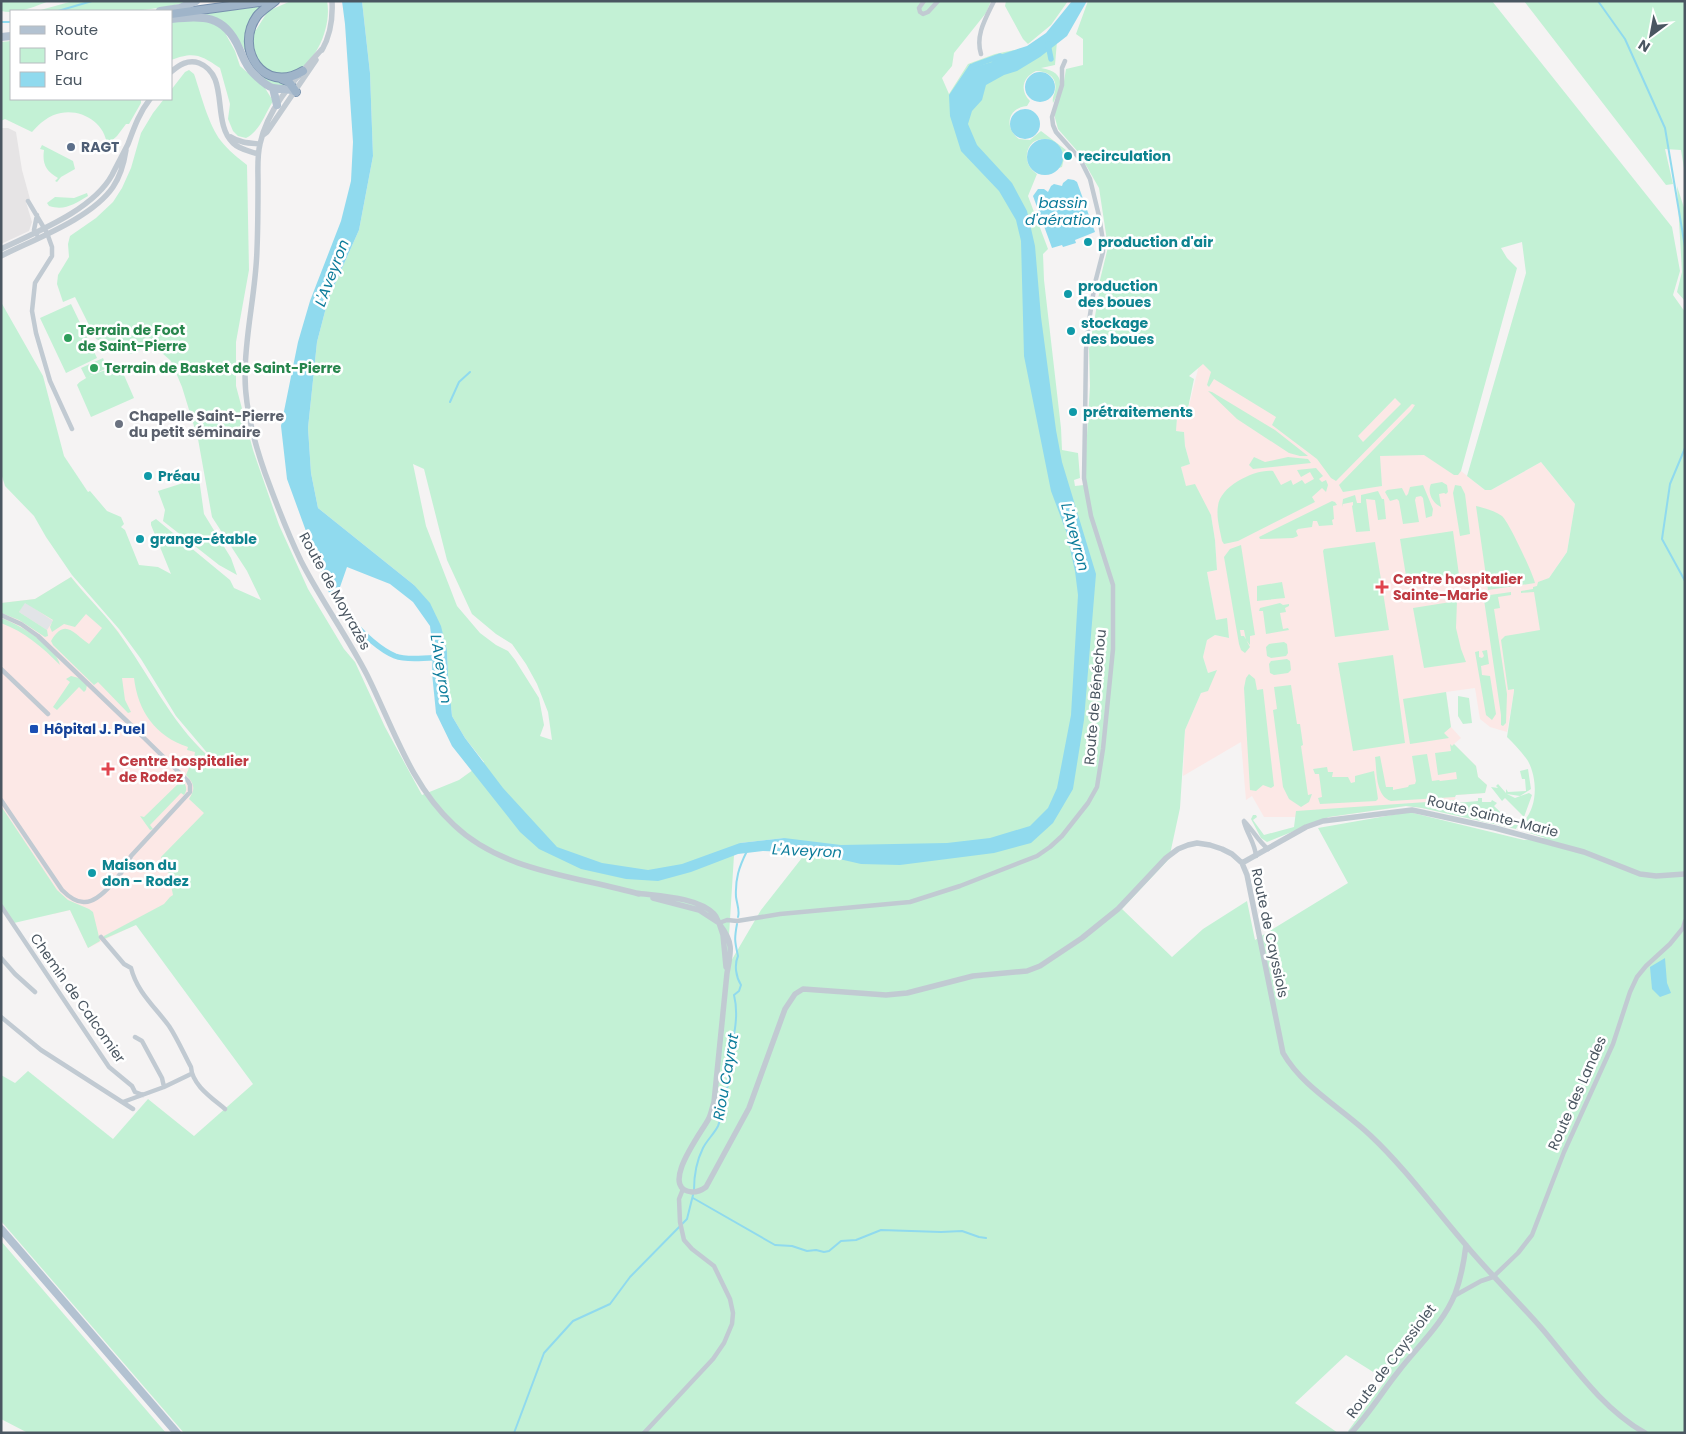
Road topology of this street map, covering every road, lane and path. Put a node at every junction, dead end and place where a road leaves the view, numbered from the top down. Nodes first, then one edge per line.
1 (196, 1) edge
2 (267, 1) edge
3 (275, 1) edge
4 (332, 1) edge
5 (924, 1) edge
6 (938, 1) edge
7 (994, 1) edge
8 (167, 10) edge
9 (172, 14) edge
10 (172, 19) edge
11 (324, 48) junction
12 (981, 54) dead end
13 (1065, 61) dead end
14 (172, 71) edge
15 (303, 71) junction
16 (282, 79) junction
17 (273, 88) junction
18 (292, 88) junction
19 (149, 100) edge
20 (277, 105) junction
21 (228, 134) junction
22 (263, 135) junction
23 (260, 144) junction
24 (258, 154) junction
25 (28, 201) dead end
26 (37, 215) junction
27 (45, 230) junction
28 (36, 235) junction
29 (1, 249) edge
30 (1, 256) edge
31 (72, 429) dead end
32 (1, 615) edge
33 (1, 668) edge
34 (48, 714) dead end
35 (132, 726) dead end
36 (140, 734) dead end
37 (1, 800) edge
38 (1268, 849) junction
39 (1256, 856) junction
40 (1242, 863) junction
41 (1685, 874) edge
42 (1, 906) edge
43 (1685, 921) edge
44 (719, 923) junction
45 (101, 937) dead end
46 (1, 958) edge
47 (35, 992) dead end
48 (1, 1017) edge
49 (135, 1037) dead end
50 (191, 1074) junction
51 (164, 1087) junction
52 (142, 1095) junction
53 (123, 1102) junction
54 (133, 1109) dead end
55 (225, 1110) dead end
56 (685, 1190) junction
57 (1, 1229) edge
58 (1466, 1245) junction
59 (1493, 1277) junction
60 (1454, 1296) junction
61 (1351, 1432) edge
62 (177, 1433) edge
63 (644, 1433) edge
64 (1645, 1433) edge

1 - 8 main road
2 - 9 highway
3 - 16 highway
4 - 11 street
5 - 6 street
7 - 12 street
10 - 17 main road
11 - 15 street
11 - 18 street
13 - 44 street, Route de Bénéchou
14 - 21 street
15 - 16 highway
15 - 18 street
16 - 18 highway
17 - 18 main road
17 - 20 main road
18 - 20 street, Route de Moyrazès
18 - 22 street
19 - 27 street
20 - 22 street, Route de Moyrazès
21 - 23 street
21 - 24 street
22 - 23 street, Route de Moyrazès
23 - 24 street, Route de Moyrazès
24 - 44 street, Route de Moyrazès
25 - 26 street
26 - 27 street
26 - 28 street
27 - 28 street
27 - 31 street
28 - 29 street
28 - 30 street
32 - 35 street
33 - 34 street
36 - 37 street
38 - 39 street, Route Sainte-Marie
38 - 39 street
38 - 41 street, Route Sainte-Marie
39 - 40 street, Route Sainte-Marie
40 - 56 street, Route de Cayssiols
40 - 58 street, Route de Cayssiols
42 - 52 street, Chemin de Calcomier
43 - 59 street, Route des Landes
44 - 56 street
45 - 50 street
46 - 47 street
48 - 53 street
49 - 51 street
50 - 51 street
50 - 55 street
51 - 52 street
52 - 53 street
53 - 54 street
56 - 63 street
57 - 62 main road
58 - 59 street, Route de Cayssiols
58 - 60 street, Route de Cayssiolet
59 - 60 street
59 - 64 street
60 - 61 street, Route de Cayssiolet

